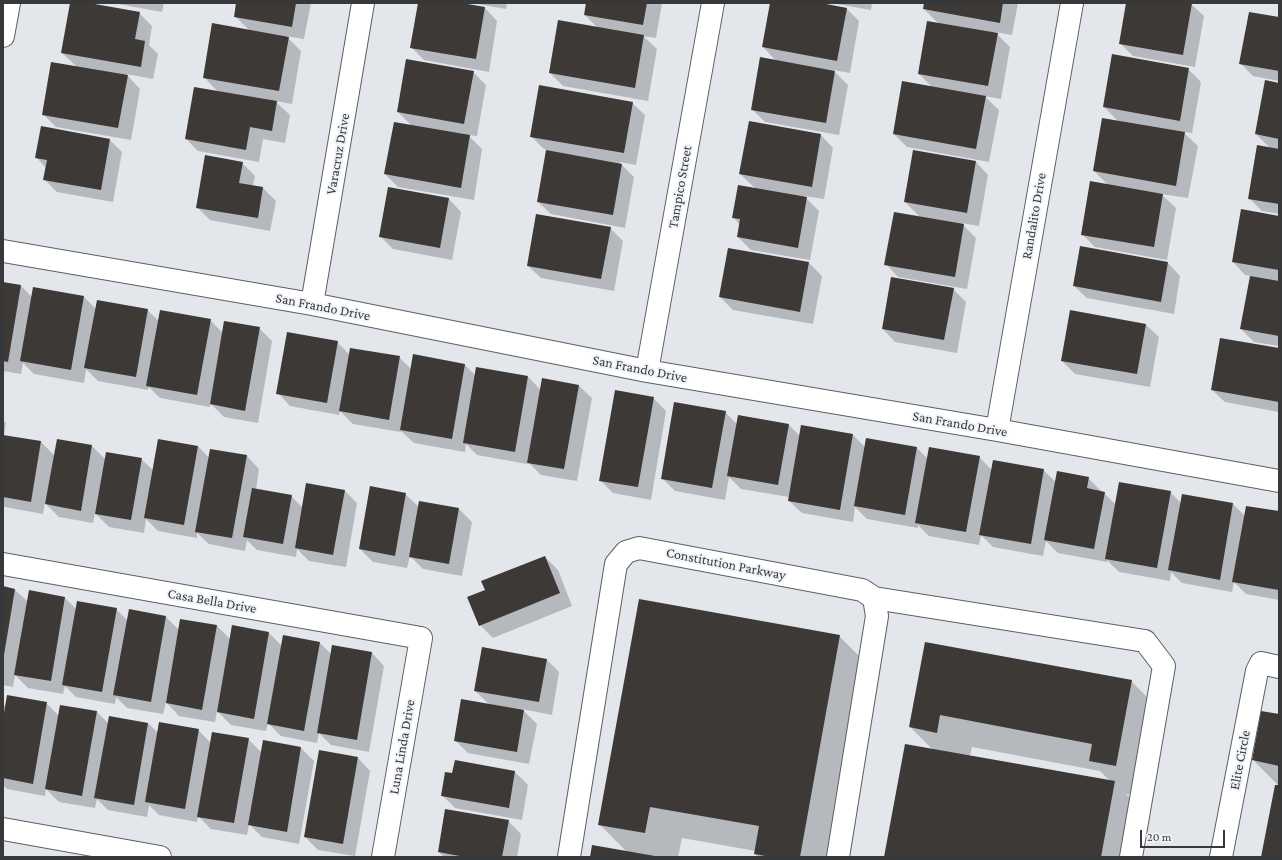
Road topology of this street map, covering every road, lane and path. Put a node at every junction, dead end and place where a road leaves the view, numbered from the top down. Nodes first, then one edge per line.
1 (9, 3) edge
2 (363, 3) edge
3 (714, 3) edge
4 (1072, 3) edge
5 (3, 36) edge
6 (3, 251) edge
7 (312, 304) junction
8 (647, 371) junction
9 (997, 430) junction
10 (1279, 482) edge
11 (3, 564) edge
12 (874, 598) junction
13 (421, 638) joint
14 (1270, 665) edge
15 (3, 829) edge
16 (160, 857) edge
17 (383, 857) edge
18 (569, 857) edge
19 (838, 857) edge
20 (1131, 857) edge
21 (1221, 857) edge

1 - 5 street
2 - 7 street, Varacruz Drive
3 - 8 street, Tampico Street
4 - 9 street, Randalito Drive
6 - 7 street, San Frando Drive
7 - 8 street, San Frando Drive
8 - 9 street, San Frando Drive
9 - 10 street, San Frando Drive
11 - 13 street, Casa Bella Drive
12 - 18 street, Constitution Parkway
12 - 19 street
12 - 20 street, Constitution Parkway
13 - 17 street, Luna Linda Drive
14 - 21 street, Elite Circle
15 - 16 street

